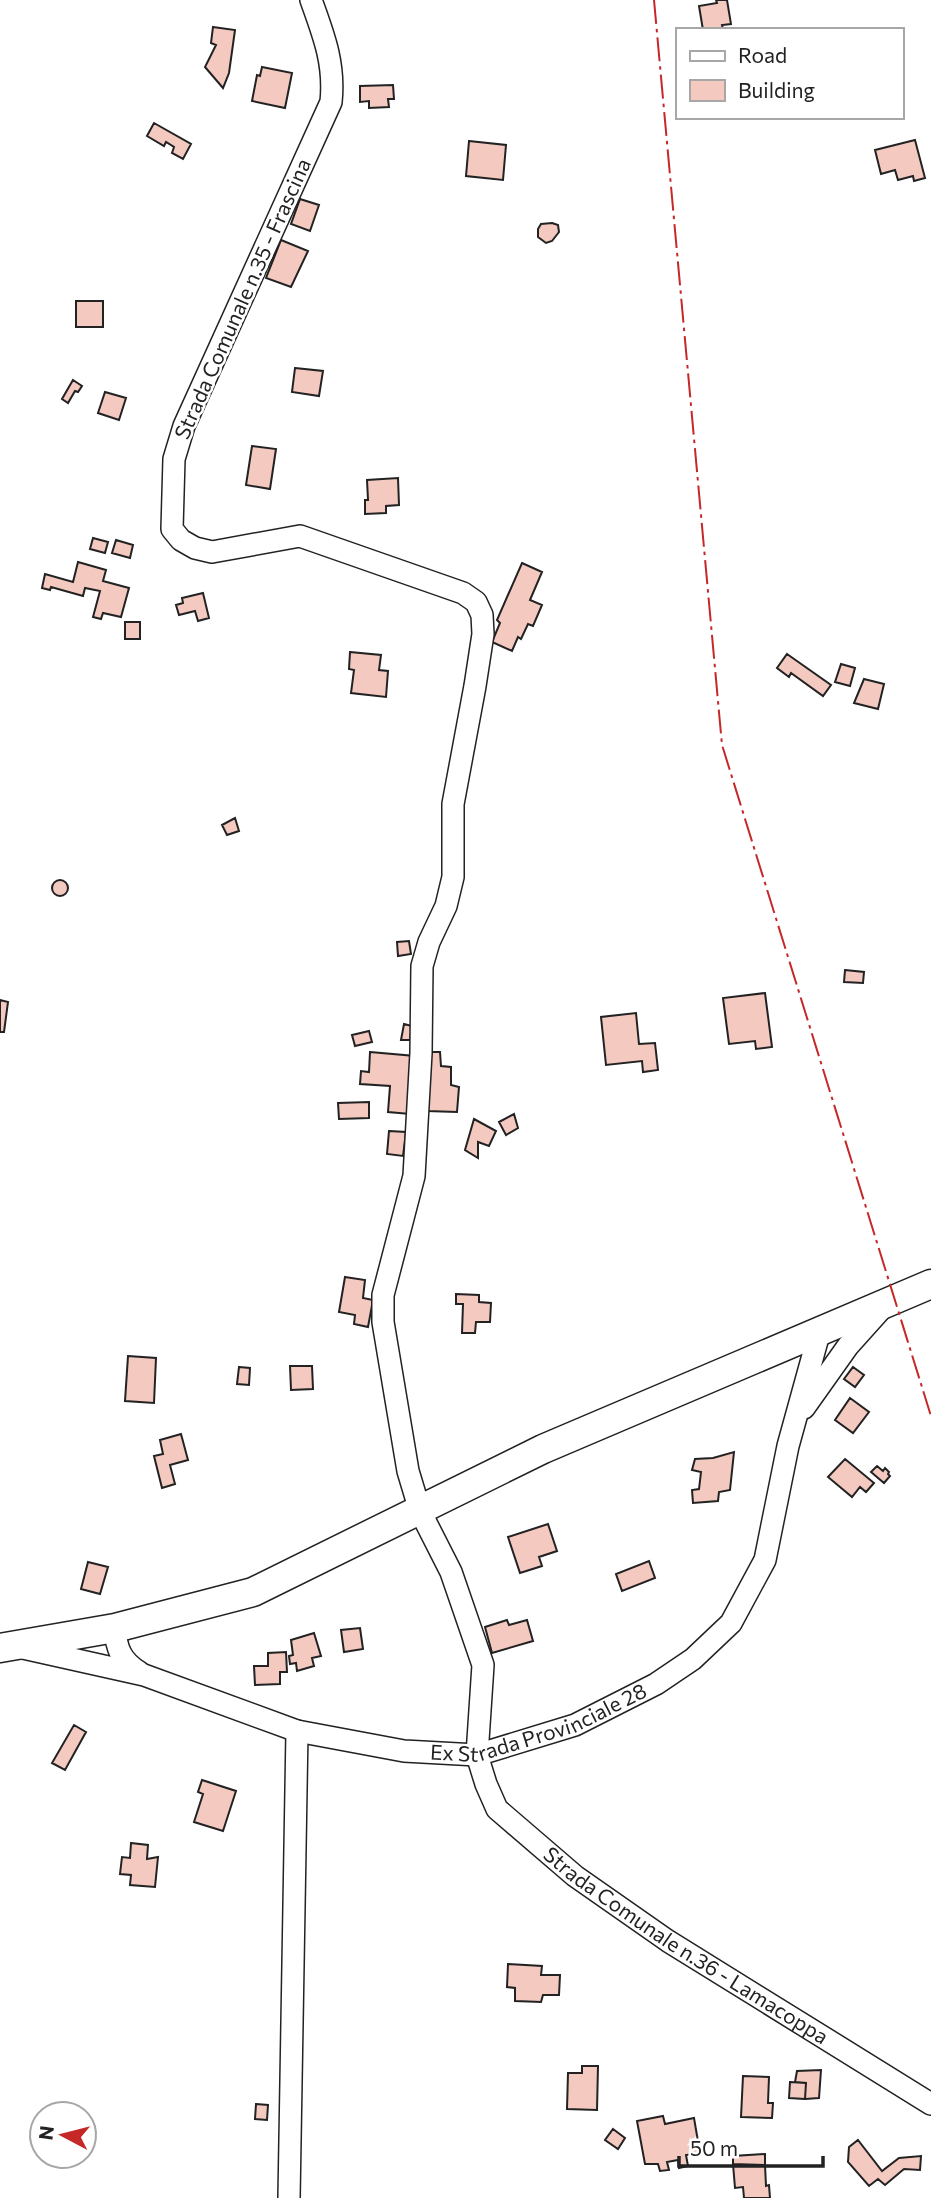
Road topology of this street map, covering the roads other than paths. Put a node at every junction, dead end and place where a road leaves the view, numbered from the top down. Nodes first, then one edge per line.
1 (311, 0) edge
2 (931, 1284) edge
3 (886, 1303) junction
4 (820, 1330) junction
5 (788, 1446) junction
6 (420, 1511) junction
7 (115, 1628) junction
8 (7, 1647) edge
9 (144, 1675) junction
10 (297, 1731) junction
11 (477, 1755) junction
12 (931, 2104) edge
13 (289, 2198) edge

1 - 6 street, Strada Comunale n.35 - Frascina
2 - 3 main road
3 - 4 main road
3 - 5 street, Ex Strada Provinciale 28
4 - 5 street, Ex Strada Provinciale 28
4 - 6 main road
5 - 11 street, Ex Strada Provinciale 28
6 - 7 main road
6 - 11 street
7 - 8 main road
7 - 9 street, Ex Strada Provinciale 28
8 - 9 street, Ex Strada Provinciale 28
9 - 10 street, Ex Strada Provinciale 28
10 - 11 street, Ex Strada Provinciale 28
10 - 13 street
11 - 12 street, Strada Comunale n.36 - Lamacoppa

